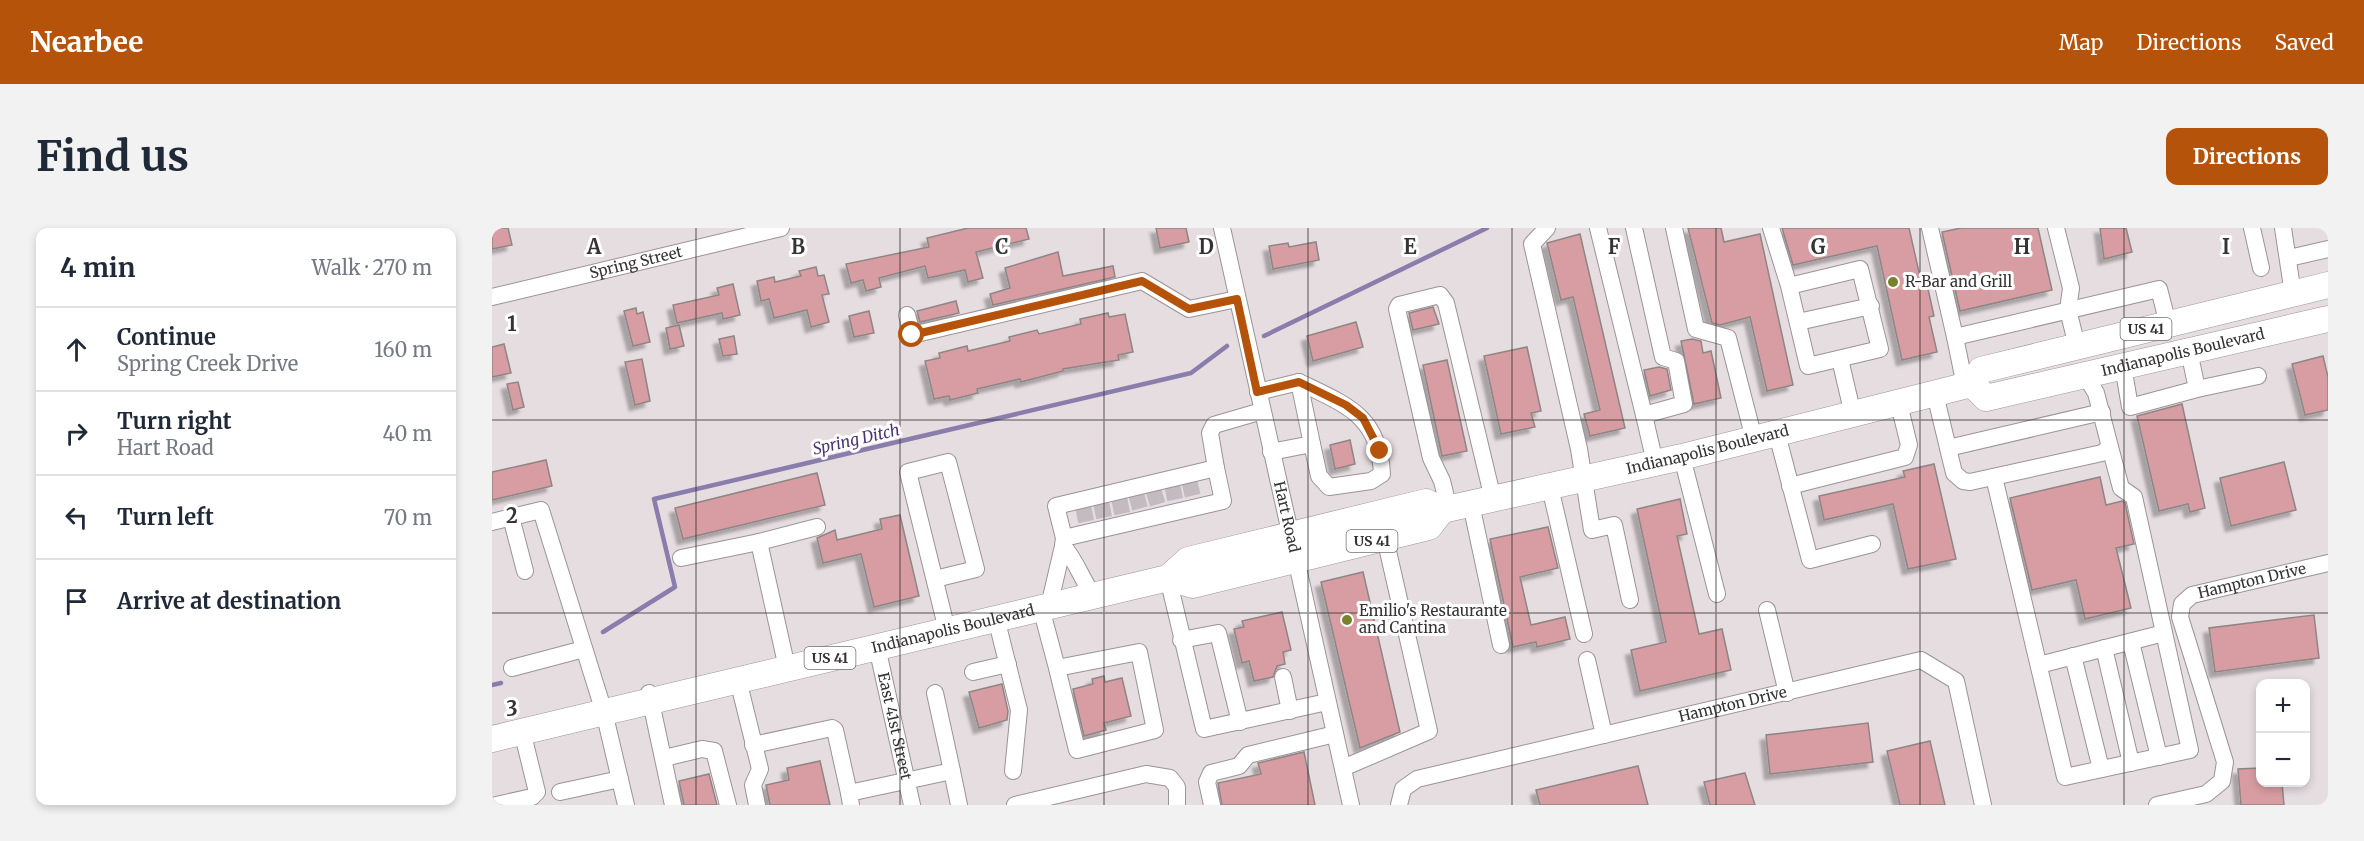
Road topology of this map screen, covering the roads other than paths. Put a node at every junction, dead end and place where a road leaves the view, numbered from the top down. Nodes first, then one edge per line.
1 (781, 228) edge
2 (1222, 228) edge
3 (1546, 228) edge
4 (1598, 228) edge
5 (1634, 228) edge
6 (1674, 228) edge
7 (1771, 228) edge
8 (1930, 228) edge
9 (2056, 228) edge
10 (2252, 228) edge
11 (2283, 228) edge
12 (2328, 249) edge
13 (2289, 258) junction
14 (2261, 268) dead end
15 (2328, 285) edge
16 (1789, 286) junction
17 (2293, 294) junction
18 (492, 297) edge
19 (1237, 299) junction
20 (1871, 306) junction
21 (2068, 310) junction
22 (907, 315) dead end
23 (2328, 319) edge
24 (1798, 322) junction
25 (2168, 324) junction
26 (1955, 337) junction
27 (2077, 346) junction
28 (2189, 351) junction
29 (1840, 359) junction
30 (2122, 366) junction
31 (2085, 375) junction
32 (2258, 376) dead end
33 (1299, 382) junction
34 (1969, 385) junction
35 (2197, 389) junction
36 (1257, 392) junction
37 (1935, 394) junction
38 (1899, 404) junction
39 (1262, 411) junction
40 (2102, 412) junction
41 (1644, 415) junction
42 (1853, 415) junction
43 (1766, 437) junction
44 (1312, 444) junction
45 (2110, 447) junction
46 (1948, 448) junction
47 (1271, 452) junction
48 (1682, 457) junction
49 (1655, 463) junction
50 (1216, 468) junction
51 (1994, 477) junction
52 (1582, 480) junction
53 (1790, 486) junction
54 (1550, 487) junction
55 (1464, 506) junction
56 (511, 518) junction
57 (492, 522) edge
58 (817, 526) dead end
59 (1289, 535) junction
60 (1385, 538) junction
61 (759, 542) junction
62 (1063, 542) junction
63 (1872, 544) dead end
64 (681, 558) dead end
65 (1295, 561) junction
66 (2328, 563) edge
67 (525, 571) dead end
68 (1168, 578) junction
69 (935, 579) junction
70 (1717, 594) dead end
71 (1093, 595) junction
72 (1630, 600) dead end
73 (1045, 607) junction
74 (1767, 610) dead end
75 (996, 618) junction
76 (947, 630) junction
77 (2164, 633) junction
78 (1584, 634) dead end
79 (1181, 640) junction
80 (2131, 642) junction
81 (1502, 645) dead end
82 (878, 647) junction
83 (2104, 648) junction
84 (584, 649) junction
85 (2073, 656) junction
86 (1587, 660) dead end
87 (1008, 664) junction
88 (2038, 665) junction
89 (512, 668) dead end
90 (787, 668) junction
91 (1057, 668) junction
92 (973, 672) dead end
93 (1282, 677) dead end
94 (738, 680) junction
95 (935, 693) dead end
96 (1787, 693) junction
97 (650, 695) junction
98 (1327, 702) junction
99 (1290, 711) junction
100 (604, 712) junction
101 (1240, 723) junction
102 (522, 731) junction
103 (1335, 734) junction
104 (1604, 735) junction
105 (492, 739) edge
106 (753, 745) junction
107 (2159, 757) junction
108 (664, 758) junction
109 (2131, 763) junction
110 (1342, 768) junction
111 (2101, 769) junction
112 (952, 771) junction
113 (1013, 771) dead end
114 (620, 779) junction
115 (907, 781) junction
116 (560, 792) dead end
117 (539, 798) edge
118 (850, 799) edge
119 (496, 805) edge
120 (626, 805) edge
121 (674, 805) edge
122 (728, 805) edge
123 (757, 805) edge
124 (912, 805) edge
125 (959, 805) edge
126 (1015, 805) edge
127 (1177, 805) edge
128 (1212, 805) edge
129 (1351, 805) edge
130 (1399, 805) edge
131 (1983, 805) edge
132 (2157, 805) edge

1 - 18 street, Spring Street
2 - 19 street, Hart Road
3 - 52 street
4 - 41 street
5 - 41 street
6 - 43 street
7 - 16 street
8 - 26 street
9 - 21 street
10 - 14 street
11 - 13 street
12 - 13 street
13 - 17 street
15 - 17 highway, Indianapolis Boulevard / US 41
16 - 20 street
16 - 24 street
17 - 25 highway, Indianapolis Boulevard / US 41
19 - 22 street
19 - 36 street, Hart Road
20 - 24 street
20 - 29 street
21 - 25 street
21 - 26 street
21 - 27 street
23 - 28 highway, Indianapolis Boulevard / US 41
24 - 29 street
25 - 27 highway, Indianapolis Boulevard / US 41
26 - 34 street
27 - 34 highway, Indianapolis Boulevard / US 41
28 - 30 highway, Indianapolis Boulevard / US 41
28 - 35 street
29 - 42 street
30 - 31 highway, Indianapolis Boulevard / US 41
30 - 35 street
31 - 34 highway, Indianapolis Boulevard / US 41
31 - 40 street
32 - 35 street
33 - 36 street
33 - 44 street
33 - 44 street
34 - 37 highway, Indianapolis Boulevard / US 41
36 - 39 street, Hart Road
37 - 38 highway, Indianapolis Boulevard / US 41
37 - 46 street
38 - 42 highway, Indianapolis Boulevard / US 41
38 - 53 street
39 - 47 street, Hart Road
39 - 50 street
40 - 45 street
40 - 46 street
41 - 49 street
42 - 43 highway, Indianapolis Boulevard / US 41
43 - 48 highway, Indianapolis Boulevard / US 41
43 - 53 street
44 - 47 street
45 - 51 street
45 - 77 street
46 - 51 street
47 - 59 street, Hart Road
48 - 49 highway, Indianapolis Boulevard / US 41
48 - 70 street
49 - 52 highway, Indianapolis Boulevard / US 41
50 - 62 street
50 - 62 street
51 - 88 street
52 - 54 highway, Indianapolis Boulevard / US 41
52 - 72 street
53 - 63 street
54 - 55 highway, Indianapolis Boulevard / US 41
54 - 78 street
55 - 55 street
55 - 59 highway, Indianapolis Boulevard / US 41
55 - 60 highway, Indianapolis Boulevard / US 41
55 - 81 street
56 - 57 street
56 - 67 street
56 - 84 street
58 - 61 street
59 - 65 street, Hart Road
59 - 68 highway, Indianapolis Boulevard / US 41
60 - 65 highway, Indianapolis Boulevard / US 41
60 - 110 street
61 - 64 street
61 - 90 street
62 - 71 street
62 - 73 street
65 - 68 highway, Indianapolis Boulevard / US 41
65 - 98 street, Hart Road
66 - 132 street, Hampton Drive
68 - 71 highway, Indianapolis Boulevard / US 41
68 - 79 street
69 - 69 street
69 - 76 street
71 - 73 highway, Indianapolis Boulevard / US 41
73 - 75 highway, Indianapolis Boulevard / US 41
73 - 91 street
74 - 96 street
75 - 76 highway, Indianapolis Boulevard / US 41
75 - 87 street
76 - 82 highway, Indianapolis Boulevard / US 41
77 - 80 street
77 - 107 street
79 - 101 street
79 - 101 street
80 - 83 street
80 - 107 street
82 - 90 highway, Indianapolis Boulevard / US 41
82 - 115 street, East 41st Street
83 - 85 street
83 - 109 street
84 - 89 street
84 - 100 street
85 - 88 street
85 - 111 street
86 - 104 street
87 - 92 street
87 - 113 street
88 - 111 street
90 - 94 highway, Indianapolis Boulevard / US 41
91 - 91 street
93 - 99 street
94 - 97 highway, Indianapolis Boulevard / US 41
94 - 106 street
95 - 112 street
96 - 104 street, Hampton Drive
96 - 131 street, Hampton Drive
97 - 100 highway, Indianapolis Boulevard / US 41
97 - 108 street
98 - 99 street
98 - 103 street, Hart Road
99 - 101 street
100 - 102 highway, Indianapolis Boulevard / US 41
100 - 114 street
102 - 105 highway, Indianapolis Boulevard / US 41
102 - 117 street
103 - 110 street, Hart Road
103 - 128 street
104 - 130 street, Hampton Drive
106 - 118 street
106 - 123 street
107 - 109 street
108 - 121 street
108 - 122 street
109 - 111 street
110 - 129 street, Hart Road
112 - 115 street
112 - 125 street
114 - 116 street
114 - 120 street
115 - 118 street
115 - 124 street, East 41st Street
117 - 119 street
126 - 127 street

